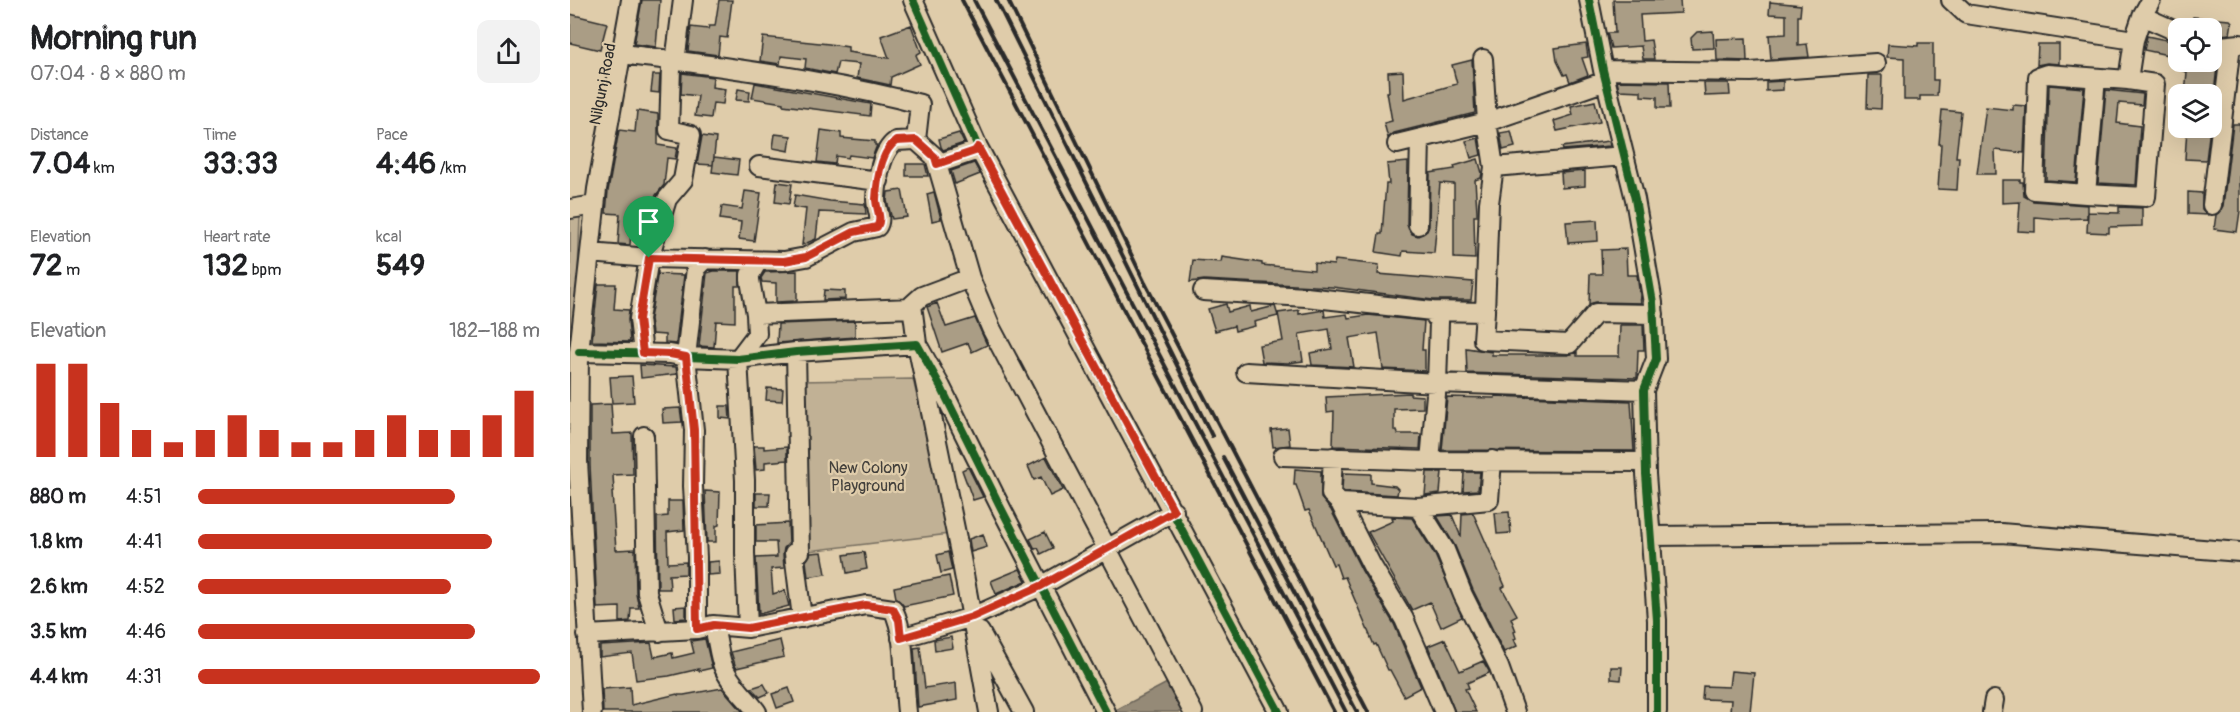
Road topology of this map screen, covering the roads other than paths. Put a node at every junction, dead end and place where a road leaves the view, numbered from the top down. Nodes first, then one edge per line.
1 (631, 0) edge
2 (683, 0) edge
3 (913, 0) edge
4 (1589, 0) edge
5 (1951, 0) edge
6 (2146, 8) edge
7 (2168, 24) edge
8 (2134, 40) junction
9 (2236, 44) edge
10 (622, 54) junction
11 (1483, 59) dead end
12 (675, 62) junction
13 (1876, 63) dead end
14 (1604, 75) junction
15 (2096, 78) junction
16 (2128, 80) junction
17 (1487, 122) junction
18 (1420, 139) junction
19 (916, 140) junction
20 (1397, 144) dead end
21 (978, 147) junction
22 (1624, 156) junction
23 (937, 164) junction
24 (759, 166) dead end
25 (1494, 167) junction
26 (879, 181) junction
27 (2086, 194) junction
28 (595, 205) junction
29 (2212, 205) dead end
30 (570, 209) edge
31 (1418, 225) dead end
32 (590, 253) junction
33 (649, 258) junction
34 (705, 260) junction
35 (758, 261) junction
36 (970, 278) junction
37 (1203, 291) dead end
38 (912, 308) junction
39 (1432, 311) junction
40 (1485, 312) junction
41 (756, 314) junction
42 (1653, 315) junction
43 (917, 344) junction
44 (579, 352) junction
45 (796, 352) junction
46 (643, 353) junction
47 (686, 357) junction
48 (738, 359) junction
49 (1246, 372) dead end
50 (1437, 383) junction
51 (1644, 390) junction
52 (644, 436) dead end
53 (1283, 456) dead end
54 (1333, 457) junction
55 (1492, 460) junction
56 (1430, 461) junction
57 (1646, 462) junction
58 (1340, 503) junction
59 (1418, 507) junction
60 (1174, 511) junction
61 (1651, 536) junction
62 (1106, 549) junction
63 (2240, 552) edge
64 (1041, 586) junction
65 (972, 617) junction
66 (802, 618) junction
67 (705, 627) junction
68 (748, 628) junction
69 (659, 632) junction
70 (587, 635) junction
71 (901, 638) junction
72 (592, 712) edge
73 (757, 712) edge
74 (907, 712) edge
75 (989, 712) edge
76 (1024, 712) edge
77 (1106, 712) edge
78 (1193, 712) edge
79 (1279, 712) edge
80 (1444, 712) edge
81 (1515, 712) edge
82 (1658, 712) edge

1 - 10 street, Nilgunj Road
2 - 12 street
3 - 21 street
4 - 14 street
5 - 8 street
6 - 7 street
6 - 8 street
8 - 16 street
9 - 29 street
10 - 12 street
10 - 28 street, Nilgunj Road
11 - 17 street
12 - 19 street
12 - 33 street
13 - 14 street
14 - 17 street
14 - 22 street
15 - 16 street
15 - 27 street
15 - 27 street
16 - 27 street
17 - 18 street
17 - 25 street
18 - 20 street
18 - 31 street
19 - 23 street
19 - 26 street
21 - 23 street
21 - 60 street
22 - 25 street
22 - 42 street
23 - 36 street
24 - 26 street
25 - 40 street
26 - 35 street
28 - 30 street
28 - 32 street, Nilgunj Road
32 - 33 street
32 - 44 street, Nilgunj Road
33 - 34 street
33 - 46 street
34 - 35 street
34 - 47 street
35 - 41 street
36 - 38 street
36 - 62 street
37 - 39 street
38 - 41 street
38 - 43 street
39 - 40 street
39 - 50 street
40 - 42 street
41 - 48 street
42 - 51 street
43 - 45 street
43 - 64 street
43 - 65 street
44 - 46 street
44 - 70 street, Nilgunj Road
45 - 48 street
45 - 66 street
46 - 47 street
47 - 48 street
47 - 67 street
48 - 68 street
49 - 50 street
50 - 51 street
50 - 56 street
51 - 57 street
52 - 69 street
53 - 54 street
54 - 56 street
54 - 58 street
55 - 56 street
55 - 57 street
55 - 59 street
57 - 61 street
58 - 59 street
58 - 80 street
59 - 81 street
60 - 62 street
60 - 79 street
61 - 63 street
61 - 82 street
62 - 64 street
62 - 78 street
64 - 65 street
64 - 77 street
65 - 71 street
65 - 75 street
65 - 76 street
66 - 68 street
66 - 71 street
67 - 68 street
67 - 69 street
67 - 73 street
69 - 70 street
70 - 72 street, Nilgunj Road
71 - 74 street

